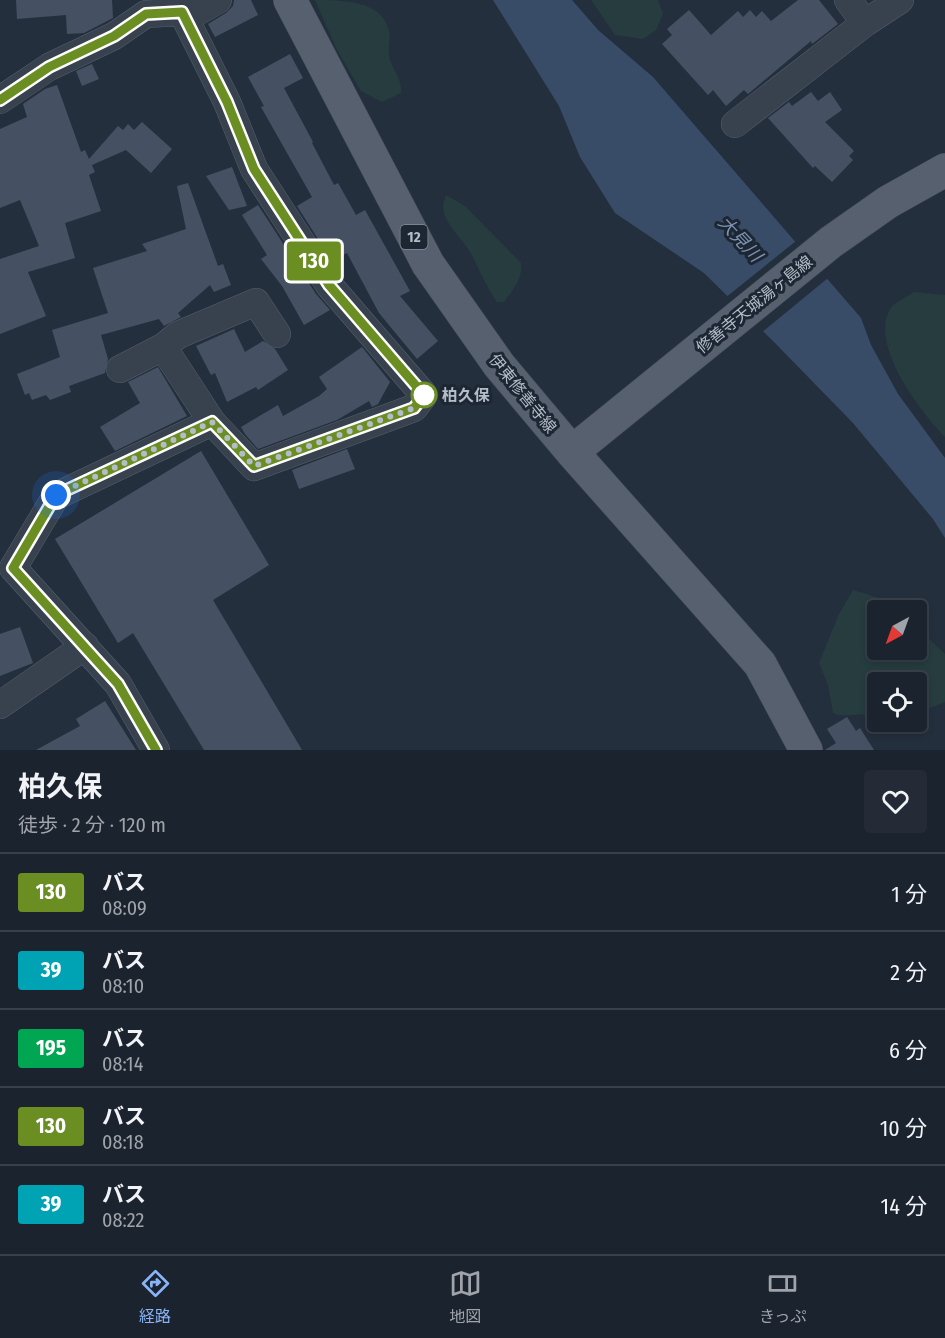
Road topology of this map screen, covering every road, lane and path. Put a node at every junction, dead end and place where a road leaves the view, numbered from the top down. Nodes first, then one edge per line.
1 (218, 0) edge
2 (290, 0) edge
3 (848, 0) edge
4 (900, 0) edge
5 (182, 12) junction
6 (865, 23) junction
7 (0, 100) edge
8 (735, 124) dead end
9 (945, 170) edge
10 (277, 334) dead end
11 (163, 347) junction
12 (120, 369) dead end
13 (212, 422) junction
14 (572, 452) junction
15 (85, 646) junction
16 (0, 705) edge
17 (156, 750) edge
18 (806, 750) edge

1 - 5 street
2 - 14 main road, 伊東修善寺線 / 12
3 - 6 street
4 - 6 street
5 - 7 street
5 - 13 street
6 - 8 street
9 - 14 main road, 修善寺天城湯ヶ島線
10 - 11 street
11 - 12 street
11 - 13 street
13 - 15 street
14 - 18 main road, 伊東修善寺線 / 12
15 - 16 street
15 - 17 street

